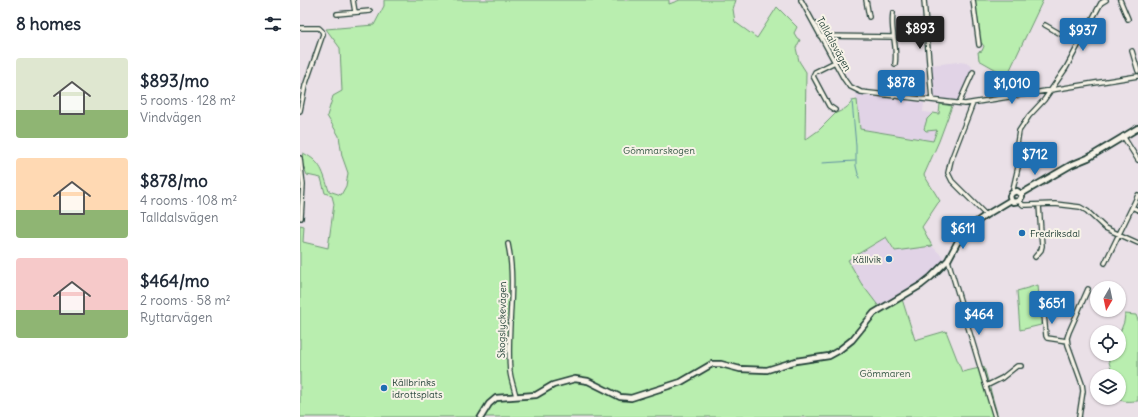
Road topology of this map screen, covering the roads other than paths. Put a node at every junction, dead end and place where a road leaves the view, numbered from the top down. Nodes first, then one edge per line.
1 (353, 0) edge
2 (801, 0) edge
3 (866, 0) edge
4 (924, 0) edge
5 (973, 0) edge
6 (1106, 0) edge
7 (1120, 0) edge
8 (1101, 1) edge
9 (370, 11) dead end
10 (356, 12) junction
11 (893, 13) dead end
12 (337, 14) dead end
13 (869, 17) dead end
14 (1128, 19) dead end
15 (1044, 25) dead end
16 (300, 27) edge
17 (820, 36) junction
18 (894, 37) junction
19 (1078, 44) junction
20 (979, 45) dead end
21 (1132, 51) dead end
22 (835, 62) junction
23 (895, 64) dead end
24 (1138, 71) edge
25 (973, 72) dead end
26 (1138, 76) edge
27 (300, 86) edge
28 (305, 86) junction
29 (1050, 91) junction
30 (932, 100) junction
31 (959, 103) junction
32 (973, 103) junction
33 (835, 110) dead end
34 (300, 111) edge
35 (1138, 128) edge
36 (1124, 136) junction
37 (300, 158) edge
38 (1138, 160) edge
39 (1014, 191) junction
40 (1021, 194) junction
41 (1138, 195) edge
42 (1011, 200) junction
43 (1019, 202) junction
44 (1039, 205) junction
45 (1132, 207) junction
46 (1138, 210) edge
47 (986, 215) junction
48 (301, 218) edge
49 (1118, 235) junction
50 (1138, 243) edge
51 (508, 244) dead end
52 (1035, 257) dead end
53 (948, 260) junction
54 (1105, 263) dead end
55 (1088, 289) dead end
56 (1043, 303) dead end
57 (1067, 341) junction
58 (1021, 366) dead end
59 (986, 386) junction
60 (516, 396) junction
61 (481, 417) edge
62 (995, 417) edge
63 (1079, 417) edge

1 - 10 street
2 - 17 street, Talldalsvägen
3 - 13 street
4 - 30 street
5 - 20 street
6 - 8 street
7 - 14 street
8 - 19 street
9 - 10 street
10 - 12 street
11 - 18 street
15 - 19 street
16 - 28 street
17 - 18 street
17 - 22 street, Talldalsvägen
18 - 23 street
19 - 29 street
21 - 24 street
22 - 30 street, Talldalsvägen
22 - 33 street
25 - 31 street
26 - 29 street, Talldalsvägen
27 - 28 street
28 - 34 street
29 - 32 street, Talldalsvägen
29 - 39 street
30 - 31 street, Talldalsvägen
31 - 32 street, Talldalsvägen
32 - 47 street
35 - 36 street
36 - 38 street
36 - 40 street
37 - 48 street
39 - 40 street
39 - 42 street
40 - 43 street
41 - 45 street
42 - 43 street
42 - 47 street
43 - 44 street
44 - 49 street
44 - 52 street
45 - 46 street
45 - 49 street
47 - 53 street
49 - 50 street
49 - 54 street
51 - 60 street, Skogslyckevägen
53 - 59 street
53 - 60 street
55 - 57 street
56 - 57 street
57 - 63 street
58 - 59 street
59 - 62 street
60 - 61 street

